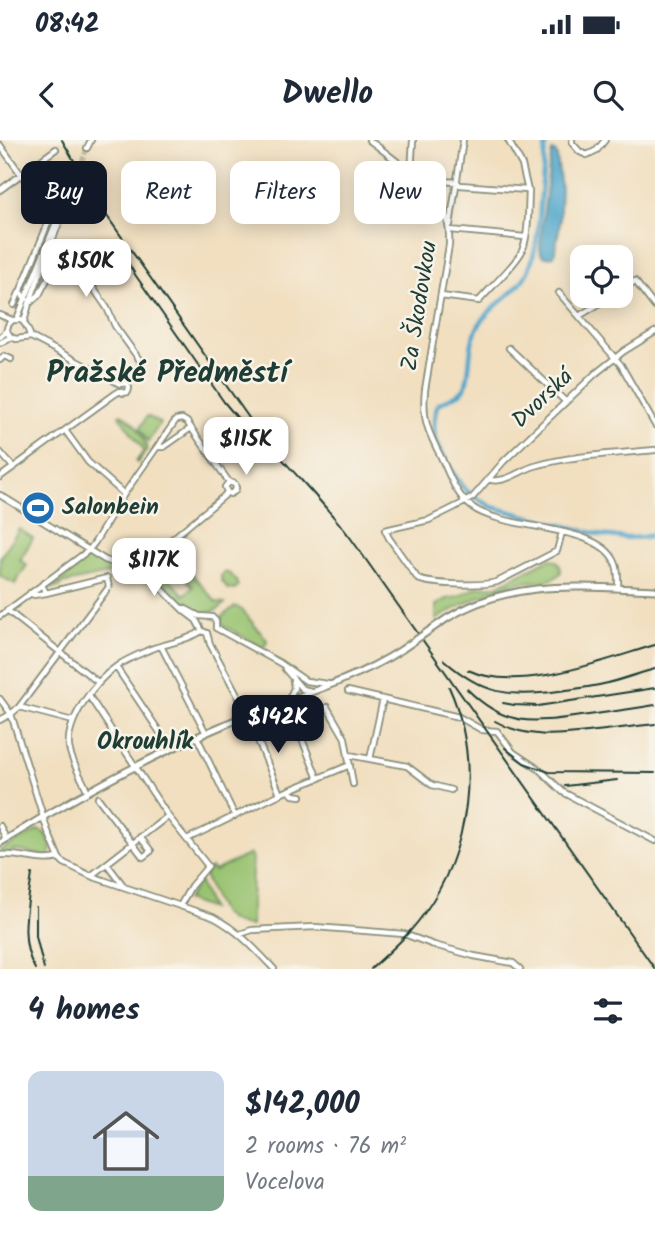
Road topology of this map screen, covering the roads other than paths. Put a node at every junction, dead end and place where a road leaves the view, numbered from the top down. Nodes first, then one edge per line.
1 (91, 140) edge
2 (369, 140) edge
3 (413, 140) edge
4 (463, 140) edge
5 (508, 140) edge
6 (572, 140) edge
7 (606, 140) edge
8 (0, 145) edge
9 (87, 148) tunnel mouth
10 (56, 149) dead end
11 (40, 161) edge
12 (396, 161) edge
13 (412, 161) edge
14 (21, 175) joint
15 (446, 181) edge
16 (457, 182) junction
17 (0, 190) edge
18 (529, 191) junction
19 (446, 217) edge
20 (48, 224) edge
21 (56, 224) edge
22 (58, 224) edge
23 (450, 228) junction
24 (525, 237) junction
25 (52, 241) junction
26 (46, 245) junction
27 (64, 251) junction
28 (44, 262) junction
29 (633, 282) edge
30 (20, 292) junction
31 (559, 293) dead end
32 (441, 296) junction
33 (27, 301) junction
34 (14, 305) dead end
35 (655, 307) edge
36 (592, 308) edge
37 (579, 316) junction
38 (0, 317) edge
39 (15, 320) junction
40 (24, 322) junction
41 (7, 330) junction
42 (26, 331) junction
43 (655, 332) edge
44 (0, 337) edge
45 (11, 337) junction
46 (22, 337) junction
47 (31, 337) junction
48 (0, 343) edge
49 (509, 348) dead end
50 (615, 358) junction
51 (11, 359) dead end
52 (0, 360) edge
53 (123, 384) junction
54 (120, 391) junction
55 (566, 402) junction
56 (655, 425) edge
57 (191, 428) junction
58 (67, 433) dead end
59 (157, 447) junction
60 (655, 450) edge
61 (0, 452) edge
62 (13, 467) junction
63 (0, 477) edge
64 (488, 479) junction
65 (229, 482) junction
66 (227, 492) junction
67 (124, 494) junction
68 (0, 495) edge
69 (465, 502) junction
70 (562, 532) junction
71 (89, 550) junction
72 (142, 572) junction
73 (42, 585) junction
74 (618, 589) junction
75 (655, 590) edge
76 (30, 593) junction
77 (46, 593) junction
78 (178, 605) junction
79 (7, 610) junction
80 (0, 616) edge
81 (204, 617) junction
82 (199, 624) junction
83 (216, 628) junction
84 (204, 632) junction
85 (161, 646) junction
86 (61, 652) junction
87 (116, 667) junction
88 (292, 674) junction
89 (99, 683) junction
90 (329, 684) junction
91 (348, 691) dead end
92 (305, 692) junction
93 (89, 696) junction
94 (0, 699) edge
95 (289, 699) junction
96 (383, 699) junction
97 (244, 707) dead end
98 (327, 707) dead end
99 (19, 708) junction
100 (290, 709) dead end
101 (11, 714) junction
102 (0, 720) edge
103 (73, 722) junction
104 (252, 726) dead end
105 (205, 733) junction
106 (197, 737) junction
107 (171, 749) junction
108 (349, 755) junction
109 (370, 759) junction
110 (350, 765) junction
111 (135, 767) junction
112 (318, 779) junction
113 (353, 785) dead end
114 (289, 790) junction
115 (451, 790) dead end
116 (88, 792) junction
117 (280, 794) junction
118 (301, 796) dead end
119 (98, 798) dead end
120 (168, 816) junction
121 (235, 816) junction
122 (44, 817) junction
123 (0, 826) edge
124 (140, 837) junction
125 (187, 839) junction
126 (2, 841) edge
127 (655, 841) edge
128 (133, 843) junction
129 (0, 855) edge
130 (59, 858) junction
131 (107, 864) junction
132 (91, 876) junction
133 (125, 887) junction
134 (180, 906) junction
135 (240, 934) junction
136 (274, 969) edge
137 (520, 969) edge

1 - 9 street
2 - 12 street, Za Škodovkou
3 - 13 street
4 - 16 street
5 - 18 street
6 - 7 street
8 - 14 street
10 - 11 street
14 - 17 street
15 - 16 street
16 - 18 street
16 - 23 street
18 - 24 street
19 - 23 street, Za Škodovkou
20 - 30 street
21 - 26 street
22 - 25 street
23 - 24 street
23 - 32 street, Za Škodovkou
24 - 32 street
25 - 26 street
25 - 27 street
25 - 28 street
26 - 33 street
27 - 28 street
27 - 33 street
27 - 53 street
28 - 33 street
29 - 35 street
30 - 33 street
30 - 34 street
31 - 37 street
32 - 69 street, Za Škodovkou
33 - 39 street
33 - 40 street
36 - 37 street
37 - 50 street
38 - 39 street
38 - 41 street
39 - 40 street
39 - 41 street
40 - 42 street
41 - 44 street
41 - 45 street
42 - 46 street
42 - 47 street
43 - 50 street, Dvorská
45 - 46 street
45 - 48 street
46 - 47 street
47 - 53 street
49 - 55 street
50 - 55 street, Dvorská
50 - 56 street
51 - 52 street
53 - 54 street
53 - 54 street
54 - 62 street
55 - 64 street, Dvorská
57 - 59 street
57 - 59 street
57 - 65 street
58 - 67 street
59 - 67 street
60 - 64 street
61 - 62 street
62 - 63 street
64 - 69 street, Dvorská
65 - 66 street
65 - 66 street
66 - 72 street
67 - 71 street
68 - 71 street
69 - 70 street
69 - 70 street
70 - 74 street
71 - 72 street
71 - 73 street
72 - 78 street
73 - 76 street
73 - 77 street
74 - 75 main road
74 - 90 main road, bridge
76 - 77 street
76 - 79 street
77 - 86 street
78 - 81 street
78 - 82 street
79 - 80 street
79 - 86 street
81 - 82 street
81 - 83 street
82 - 84 street
83 - 84 street
83 - 88 street
84 - 85 street
84 - 97 street
85 - 87 street
85 - 105 street
86 - 89 street
86 - 99 street
87 - 89 street
87 - 107 street
88 - 90 street
88 - 92 street
88 - 95 street
89 - 93 street
90 - 92 main road
91 - 96 street
92 - 95 main road
93 - 103 street
93 - 111 street
94 - 101 street
95 - 105 main road
96 - 109 street
96 - 127 street
98 - 108 street
99 - 101 street
99 - 103 street
100 - 112 street
101 - 102 street
101 - 122 street
103 - 116 street
104 - 117 street
105 - 106 main road
106 - 107 main road
106 - 121 street
107 - 111 main road
108 - 109 street
108 - 110 street
109 - 115 street
110 - 112 street
110 - 113 street
111 - 116 main road
111 - 120 street
112 - 114 street
114 - 117 street
114 - 118 street
116 - 122 main road
117 - 121 street
119 - 128 street
120 - 124 street
120 - 125 street
121 - 125 street
122 - 126 main road
122 - 130 street
123 - 126 street
124 - 128 street
124 - 128 street
125 - 134 street
128 - 131 street
129 - 130 street
130 - 132 street
131 - 132 street
131 - 133 street
132 - 133 street
133 - 134 street
134 - 135 street
135 - 136 street
135 - 137 street

